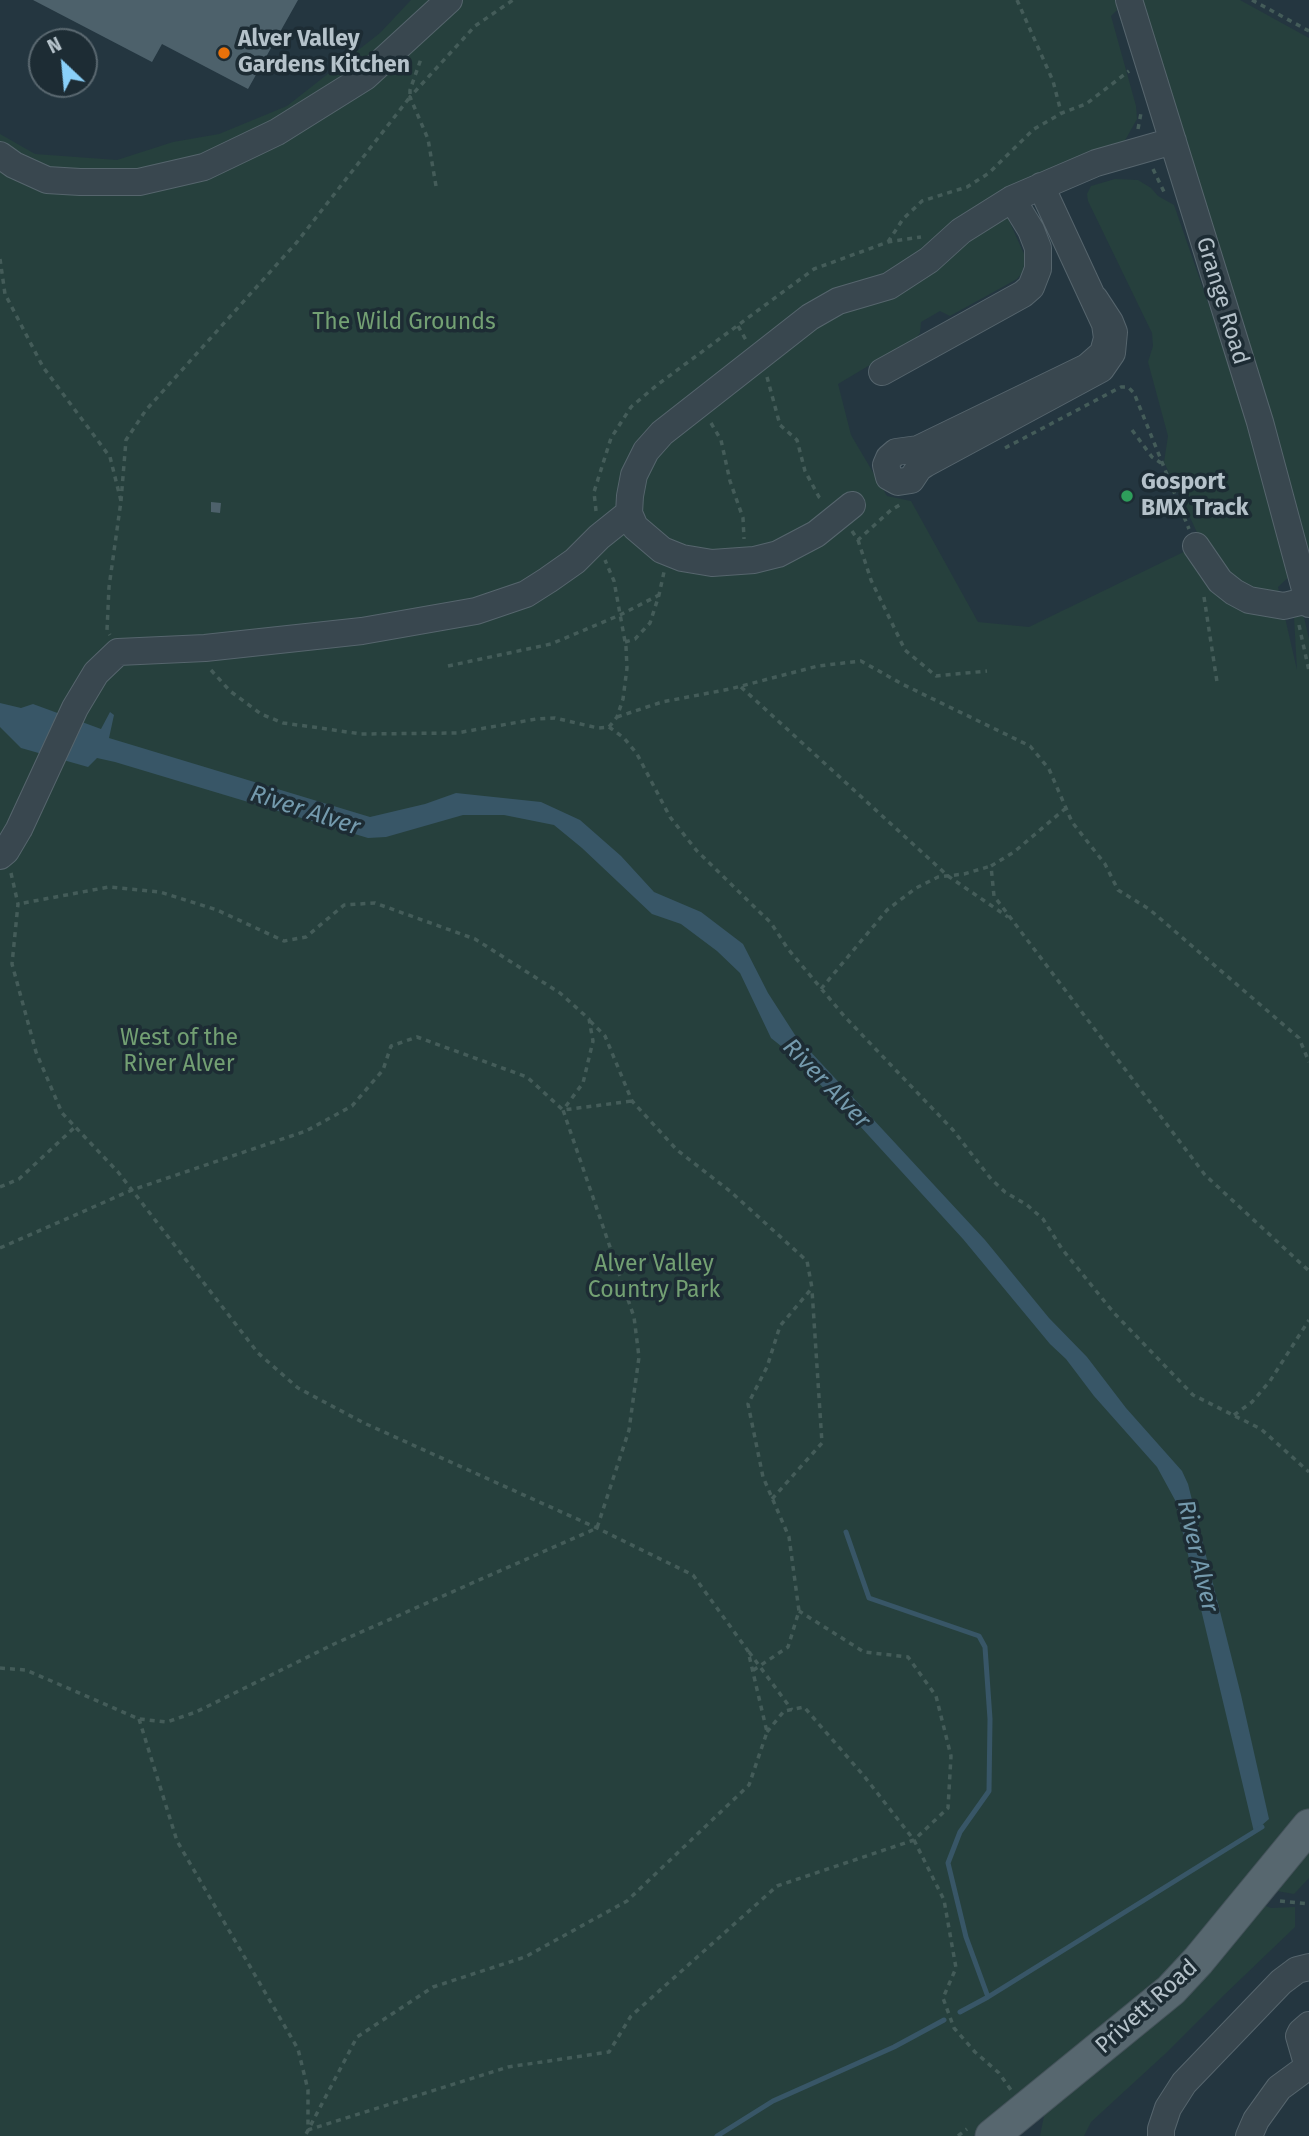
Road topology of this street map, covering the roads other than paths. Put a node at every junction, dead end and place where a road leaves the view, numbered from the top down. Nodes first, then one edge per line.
1 (449, 0) edge
2 (1129, 0) edge
3 (1173, 141) junction
4 (0, 155) edge
5 (1041, 187) junction
6 (1012, 199) junction
7 (1095, 299) junction
8 (882, 372) dead end
9 (846, 510) road end
10 (629, 513) junction
11 (1196, 546) road end
12 (1308, 602) edge
13 (3, 853) edge
14 (1309, 1826) edge
15 (1309, 1967) edge
16 (1309, 2025) edge
17 (1309, 2066) edge
18 (980, 2132) edge
19 (1252, 2135) edge
20 (1161, 2136) edge

1 - 4 street
2 - 3 street, Grange Road
3 - 5 street
3 - 12 street, Grange Road
5 - 6 street
5 - 7 street
6 - 8 street
6 - 10 street
7 - 7 street
9 - 10 street
10 - 13 street
11 - 12 street
14 - 18 main road, Privett Road
15 - 20 street
16 - 17 street
17 - 19 street

